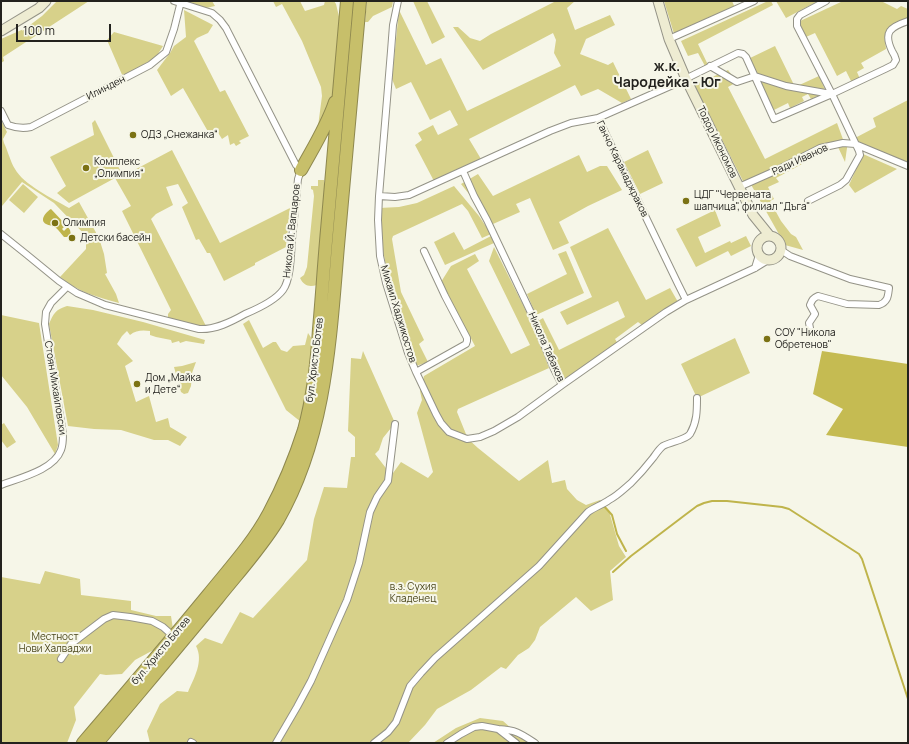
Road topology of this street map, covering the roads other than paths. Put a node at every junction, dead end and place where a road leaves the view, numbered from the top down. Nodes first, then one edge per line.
1 (46, 1) edge
2 (347, 1) edge
3 (360, 1) edge
4 (398, 1) edge
5 (658, 1) edge
6 (754, 1) edge
7 (826, 1) edge
8 (178, 2) edge
9 (908, 20) edge
10 (1, 31) edge
11 (669, 39) junction
12 (710, 66) junction
13 (755, 76) junction
14 (686, 78) junction
15 (340, 87) junction
16 (832, 94) junction
17 (351, 107) junction
18 (1, 111) edge
19 (338, 113) junction
20 (598, 118) junction
21 (328, 120) junction
22 (349, 130) junction
23 (320, 135) junction
24 (856, 144) junction
25 (335, 146) junction
26 (908, 166) edge
27 (301, 170) junction
28 (463, 170) junction
29 (739, 187) junction
30 (379, 196) junction
31 (808, 201) dead end
32 (753, 215) junction
33 (1, 234) edge
34 (770, 236) junction
35 (760, 240) junction
36 (781, 250) junction
37 (424, 251) dead end
38 (760, 255) junction
39 (768, 260) junction
40 (755, 268) junction
41 (67, 287) junction
42 (686, 300) junction
43 (810, 328) dead end
44 (416, 372) junction
45 (562, 385) junction
46 (697, 398) dead end
47 (395, 424) dead end
48 (1, 485) edge
49 (172, 635) dead end
50 (60, 659) dead end
51 (498, 729) junction
52 (83, 743) edge
53 (97, 743) edge
54 (276, 743) edge
55 (374, 743) edge
56 (447, 743) edge
57 (516, 743) edge
58 (535, 743) edge

1 - 10 street
2 - 15 highway, бул. Христо Ботев
3 - 17 highway, бул. Христо Ботев
4 - 30 street, Михаил Хаджикостов
5 - 11 street, Тодор Икономов
6 - 11 street
7 - 16 street
8 - 18 street, Илинден
8 - 27 street, Никола Й. Вапцаров
9 - 16 street
11 - 14 street, Тодор Икономов
12 - 13 street
12 - 13 street
12 - 14 street
13 - 16 street
13 - 16 street
14 - 20 street
14 - 29 street, Тодор Икономов
15 - 19 highway, бул. Христо Ботев
15 - 21 highway
16 - 24 street
17 - 19 highway
17 - 22 highway, бул. Христо Ботев
19 - 21 highway
19 - 22 highway
19 - 25 highway, бул. Христо Ботев
20 - 28 street, Ганчо Карамаджраков
20 - 42 street, Ганчо Карамаджраков
21 - 23 highway
22 - 53 highway, бул. Христо Ботев
23 - 25 highway
23 - 27 highway
24 - 26 street, Ради Иванов
24 - 29 street, Ради Иванов
24 - 31 street
25 - 52 highway, бул. Христо Ботев
27 - 41 street, Никола Й. Вапцаров
28 - 30 street, Ганчо Карамаджраков
28 - 45 street, Никола Табаков
29 - 32 street, Тодор Икономов
30 - 44 street, Михаил Хаджикостов
32 - 34 street
32 - 35 street
33 - 41 street, Никола Й. Вапцаров
34 - 35 street
34 - 36 street
35 - 38 street
36 - 39 street
36 - 43 street
37 - 44 street, Михаил Хаджикостов
38 - 39 street
38 - 40 street
39 - 40 street, Никола Табаков
40 - 42 street, Никола Табаков
41 - 48 street, Стоян Михайловски
42 - 45 street, Никола Табаков
44 - 45 street
46 - 55 street
47 - 54 street
49 - 50 street
51 - 56 street
51 - 57 street
51 - 58 street

